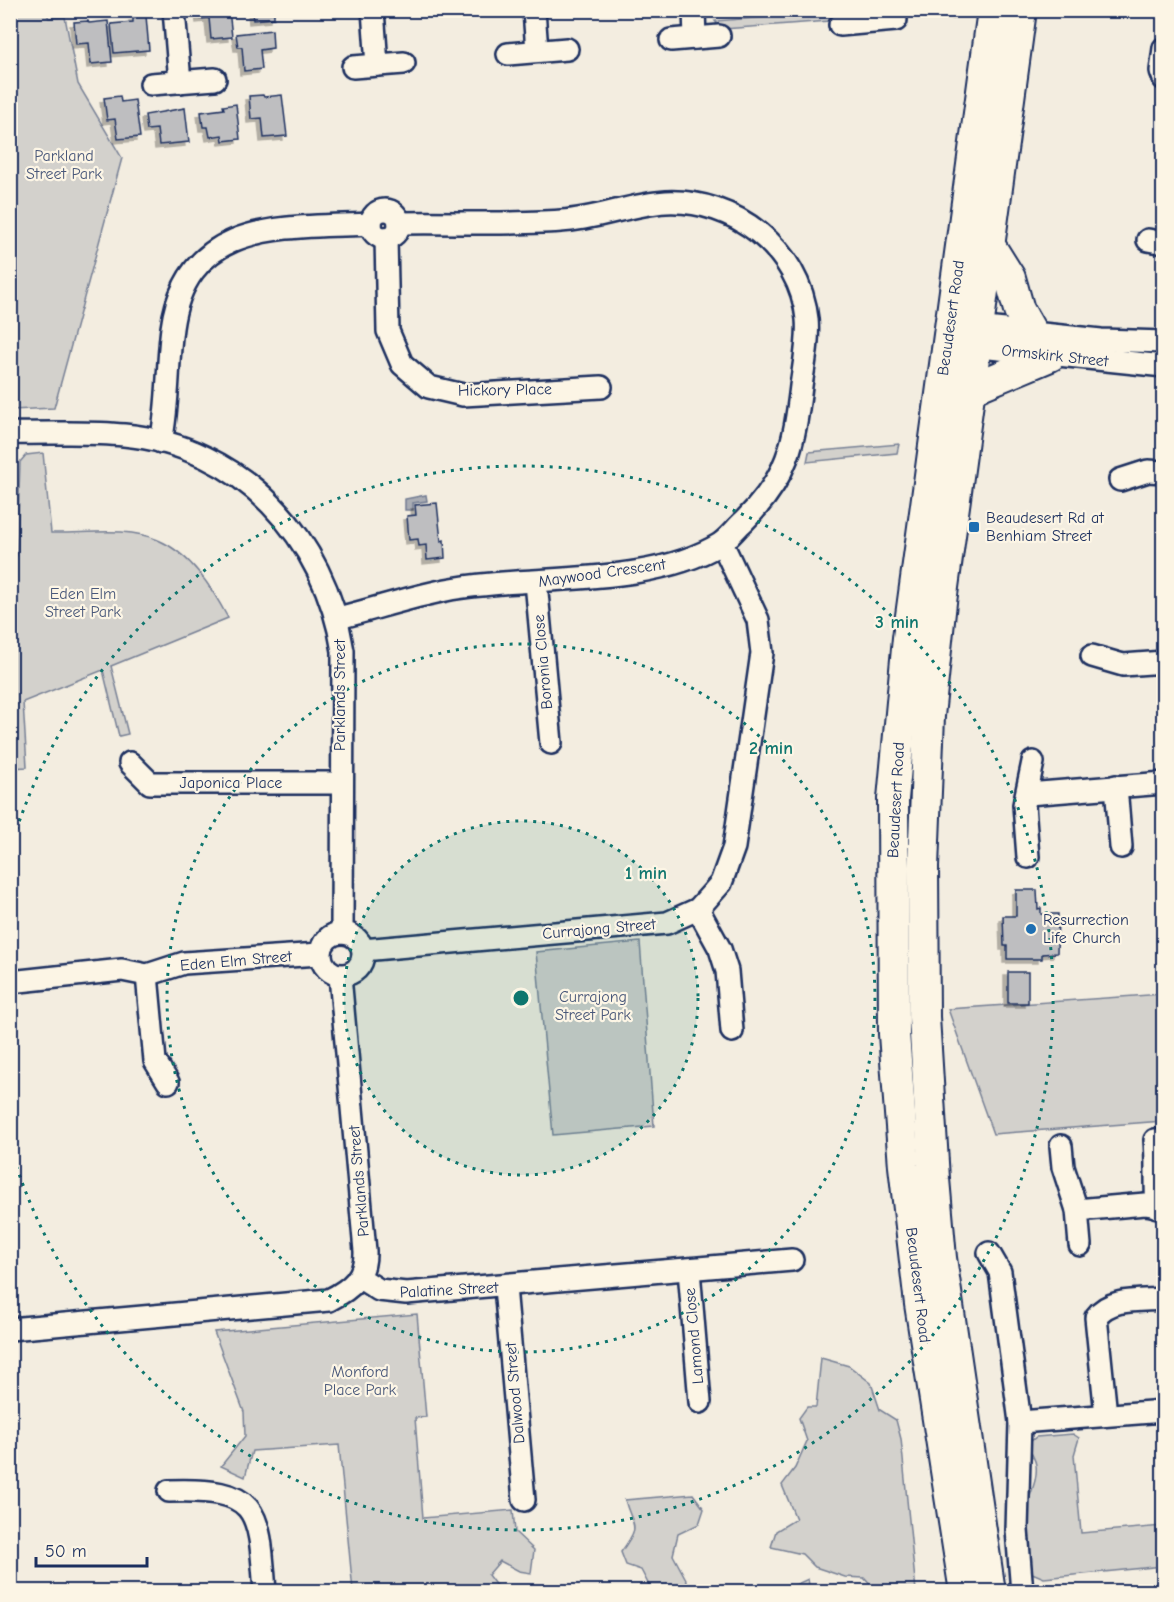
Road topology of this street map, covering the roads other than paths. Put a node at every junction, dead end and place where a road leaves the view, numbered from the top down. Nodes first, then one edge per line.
1 (174, 10) edge
2 (373, 10) edge
3 (534, 10) edge
4 (694, 10) edge
5 (993, 10) edge
6 (1021, 10) edge
7 (869, 17) edge
8 (896, 20) dead end
9 (840, 25) dead end
10 (719, 36) dead end
11 (695, 38) junction
12 (671, 40) dead end
13 (567, 48) dead end
14 (1164, 48) edge
15 (537, 51) junction
16 (508, 54) dead end
17 (404, 63) dead end
18 (377, 65) junction
19 (353, 67) dead end
20 (215, 79) dead end
21 (1164, 79) edge
22 (180, 82) junction
23 (151, 84) dead end
24 (385, 228) junction
25 (990, 246) junction
26 (963, 335) junction
27 (1164, 342) edge
28 (1041, 345) junction
29 (1164, 366) edge
30 (601, 387) dead end
31 (971, 389) junction
32 (10, 433) edge
33 (161, 442) junction
34 (1164, 472) edge
35 (1120, 480) dead end
36 (722, 543) junction
37 (536, 582) junction
38 (338, 618) junction
39 (1092, 656) dead end
40 (1164, 662) edge
41 (551, 743) dead end
42 (1033, 762) dead end
43 (130, 763) dead end
44 (340, 783) junction
45 (1164, 783) edge
46 (1116, 786) junction
47 (1028, 794) junction
48 (1121, 847) dead end
49 (1028, 857) dead end
50 (698, 909) junction
51 (342, 933) junction
52 (363, 951) junction
53 (320, 954) junction
54 (147, 975) junction
55 (340, 976) junction
56 (10, 982) edge
57 (732, 1031) dead end
58 (168, 1082) dead end
59 (1155, 1140) dead end
60 (1061, 1146) dead end
61 (1160, 1207) edge
62 (1077, 1210) junction
63 (1080, 1245) dead end
64 (989, 1253) dead end
65 (792, 1260) dead end
66 (689, 1270) junction
67 (360, 1278) junction
68 (505, 1287) junction
69 (1164, 1299) edge
70 (10, 1329) edge
71 (700, 1402) dead end
72 (1164, 1411) edge
73 (1106, 1416) junction
74 (1020, 1422) junction
75 (169, 1491) dead end
76 (524, 1500) dead end
77 (265, 1592) edge
78 (965, 1592) edge
79 (990, 1592) edge
80 (1022, 1592) edge

1 - 22 street
2 - 18 street
3 - 15 street
4 - 11 street
5 - 26 highway, Beaudesert Road
6 - 25 highway, Beaudesert Road
7 - 8 street
7 - 9 street
10 - 11 street
11 - 12 street
13 - 15 street
14 - 21 street
15 - 16 street
17 - 18 street
18 - 19 street
20 - 22 street
22 - 23 street
24 - 30 street, Hickory Place
24 - 33 street, Maywood Crescent
24 - 36 street, Maywood Crescent
25 - 26 highway, Beaudesert Road
25 - 28 highway
26 - 28 street, Ormskirk Street
26 - 28 street, Ormskirk Street
26 - 31 highway, Beaudesert Road
26 - 78 highway, Beaudesert Road
27 - 28 street, Ormskirk Street
28 - 29 street, Ormskirk Street
28 - 31 highway
31 - 79 highway, Beaudesert Road
32 - 33 street, Parklands Street
33 - 38 street, Parklands Street
34 - 35 street
36 - 37 street, Maywood Crescent
36 - 50 street, Currajong Street
37 - 38 street, Maywood Crescent
37 - 41 street, Boronia Close
38 - 44 street, Parklands Street
39 - 40 street
42 - 47 street
43 - 44 street, Japonica Place
44 - 51 street, Parklands Street
45 - 46 street
46 - 47 street
46 - 48 street
47 - 49 street
50 - 52 street, Currajong Street
50 - 57 street
51 - 52 street
51 - 53 street
52 - 55 street
53 - 54 street, Eden Elm Street
53 - 55 street
54 - 56 street, Eden Elm Street
54 - 58 street
55 - 67 street, Parklands Street
59 - 61 street
60 - 62 street
61 - 62 street
62 - 63 street
64 - 74 street
65 - 66 street, Palatine Street
66 - 68 street, Palatine Street
66 - 71 street, Lamond Close
67 - 68 street, Palatine Street
67 - 70 street
68 - 76 street, Dalwood Street
69 - 73 street
72 - 73 street
73 - 74 street
74 - 80 street
75 - 77 street

